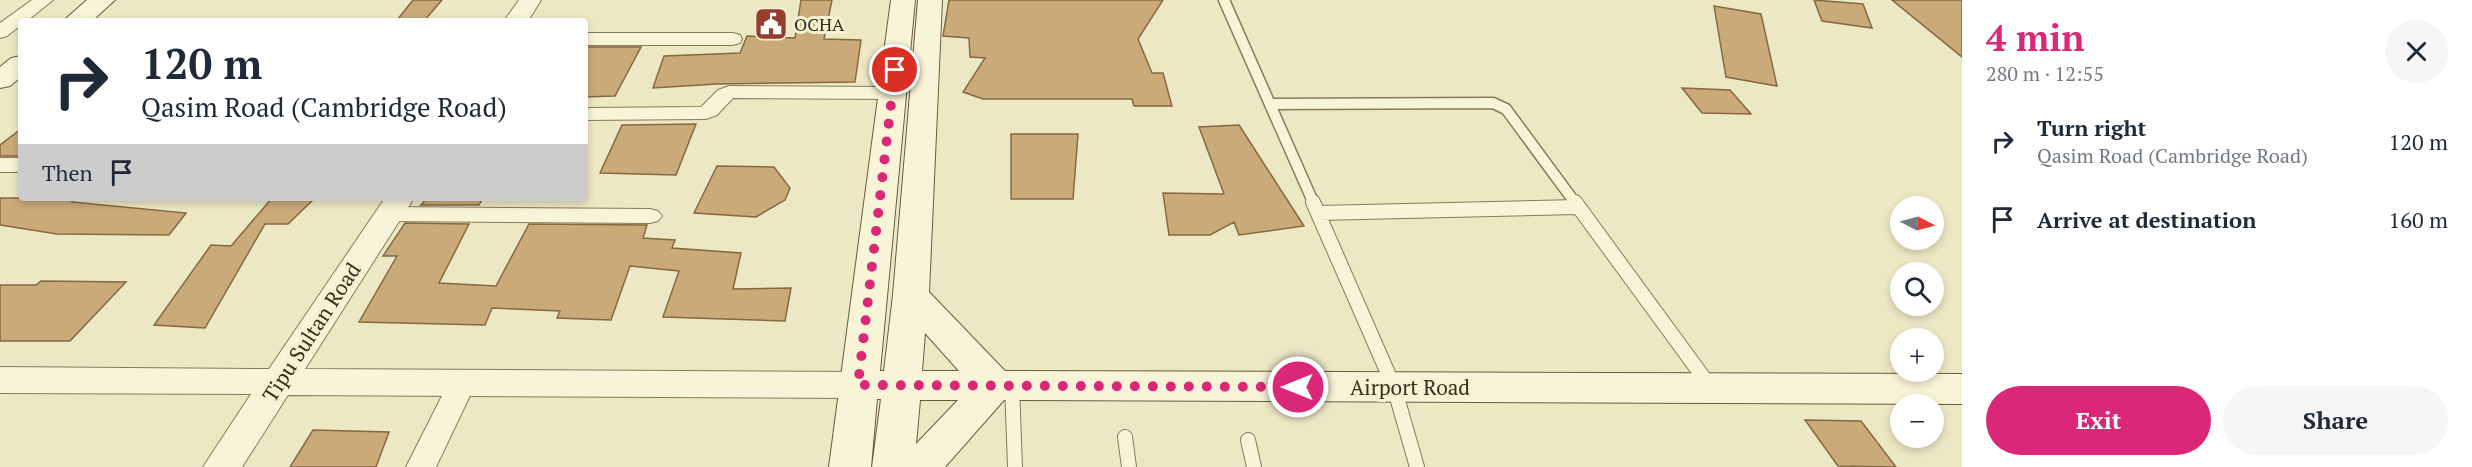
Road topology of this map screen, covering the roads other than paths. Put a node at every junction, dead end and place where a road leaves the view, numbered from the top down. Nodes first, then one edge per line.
1 (45, 0) edge
2 (103, 0) edge
3 (530, 0) edge
4 (903, 0) edge
5 (930, 0) edge
6 (1224, 0) edge
7 (20, 18) edge
8 (80, 18) edge
9 (518, 18) edge
10 (18, 19) edge
11 (0, 32) edge
12 (588, 39) edge
13 (733, 39) dead end
14 (18, 66) edge
15 (0, 80) edge
16 (892, 93) junction
17 (1270, 104) junction
18 (588, 114) edge
19 (0, 165) edge
20 (18, 165) edge
21 (394, 206) edge
22 (1577, 207) junction
23 (1318, 213) junction
24 (650, 216) dead end
25 (911, 295) junction
26 (0, 380) edge
27 (278, 383) junction
28 (462, 383) junction
29 (858, 385) junction
30 (902, 385) junction
31 (1004, 385) junction
32 (1394, 387) junction
33 (1712, 388) junction
34 (1962, 389) edge
35 (1125, 436) dead end
36 (1248, 440) dead end
37 (222, 467) edge
38 (421, 467) edge
39 (850, 467) edge
40 (893, 467) edge
41 (920, 467) edge
42 (1015, 467) edge
43 (1129, 467) edge
44 (1254, 467) edge
45 (1417, 467) edge

1 - 7 street
2 - 8 main road
3 - 9 street
4 - 16 main road
5 - 25 main road
6 - 17 lane
10 - 11 street
12 - 13 street
14 - 15 main road
16 - 18 street
16 - 29 main road
17 - 22 lane
17 - 23 lane
19 - 20 street
21 - 24 street
21 - 27 street, Tipu Sultan Road
22 - 23 lane
22 - 33 lane
23 - 32 lane
25 - 30 main road
25 - 31 main road
26 - 27 street
27 - 28 street
27 - 37 street, Tipu Sultan Road
28 - 29 street
28 - 38 street
29 - 30 main road, Airport Road
29 - 39 main road
30 - 31 main road, Airport Road
30 - 40 main road
31 - 32 main road, Airport Road
31 - 41 main road
31 - 42 lane
32 - 33 main road, Airport Road
32 - 45 lane
33 - 34 main road, Airport Road
35 - 43 lane
36 - 44 lane

